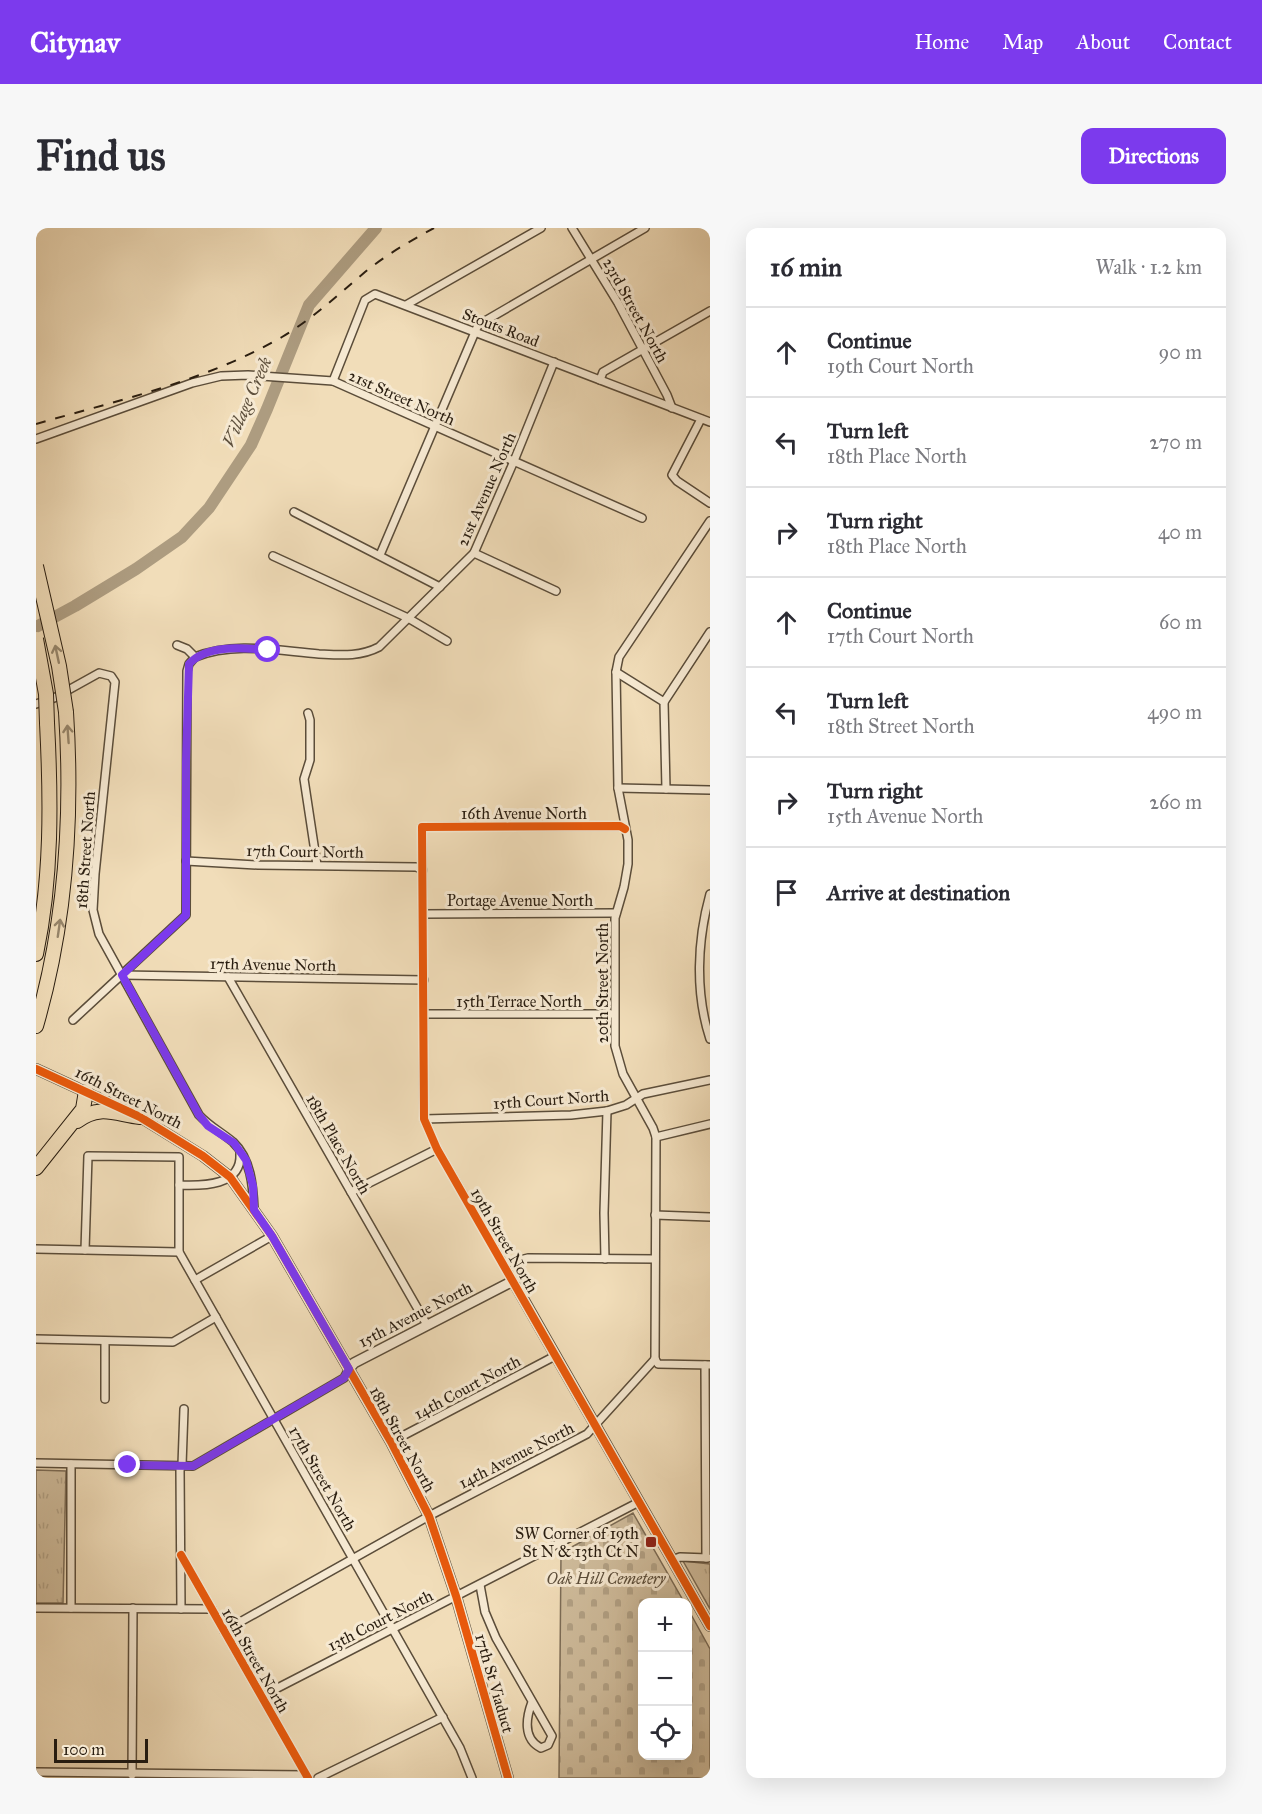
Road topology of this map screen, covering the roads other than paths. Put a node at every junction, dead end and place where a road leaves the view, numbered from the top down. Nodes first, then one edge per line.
1 (541, 228) edge
2 (572, 228) edge
3 (645, 228) edge
4 (591, 259) junction
5 (406, 305) junction
6 (710, 311) edge
7 (475, 331) junction
8 (642, 349) junction
9 (554, 362) junction
10 (600, 380) junction
11 (333, 381) junction
12 (672, 408) junction
13 (701, 419) junction
14 (710, 422) edge
15 (436, 428) junction
16 (36, 439) edge
17 (514, 461) junction
18 (710, 503) edge
19 (294, 512) dead end
20 (642, 518) dead end
21 (710, 521) edge
22 (474, 553) junction
23 (380, 555) junction
24 (273, 556) dead end
25 (36, 566) edge
26 (440, 587) junction
27 (556, 591) dead end
28 (408, 618) junction
29 (710, 632) edge
30 (36, 639) edge
31 (447, 641) dead end
32 (177, 645) dead end
33 (195, 657) junction
34 (616, 672) junction
35 (664, 702) junction
36 (36, 704) edge
37 (308, 712) dead end
38 (618, 788) junction
39 (666, 789) junction
40 (710, 790) edge
41 (422, 827) joint
42 (625, 829) junction
43 (186, 861) junction
44 (317, 865) junction
45 (423, 870) junction
46 (710, 894) edge
47 (616, 913) junction
48 (424, 914) junction
49 (36, 954) edge
50 (122, 975) junction
51 (228, 977) junction
52 (424, 981) junction
53 (706, 1008) edge
54 (424, 1014) junction
55 (614, 1014) junction
56 (73, 1020) dead end
57 (36, 1026) edge
58 (710, 1039) edge
59 (36, 1069) edge
60 (710, 1080) edge
61 (86, 1091) junction
62 (636, 1099) junction
63 (607, 1111) junction
64 (140, 1117) junction
65 (424, 1119) junction
66 (710, 1124) edge
67 (71, 1126) junction
68 (656, 1137) junction
69 (437, 1149) junction
70 (240, 1151) junction
71 (36, 1168) edge
72 (230, 1177) junction
73 (179, 1185) junction
74 (351, 1192) junction
75 (254, 1210) junction
76 (656, 1215) junction
77 (710, 1217) edge
78 (272, 1236) junction
79 (36, 1249) edge
80 (85, 1250) junction
81 (179, 1252) junction
82 (605, 1259) junction
83 (655, 1259) junction
84 (503, 1264) junction
85 (195, 1280) junction
86 (513, 1281) junction
87 (216, 1317) junction
88 (427, 1325) junction
89 (36, 1339) edge
90 (105, 1341) junction
91 (555, 1356) junction
92 (655, 1359) junction
93 (707, 1365) edge
94 (349, 1369) junction
95 (105, 1399) dead end
96 (183, 1409) dead end
97 (274, 1419) junction
98 (595, 1426) junction
99 (392, 1442) junction
100 (36, 1463) edge
101 (71, 1464) junction
102 (182, 1465) junction
103 (639, 1502) junction
104 (429, 1516) junction
105 (181, 1555) junction
106 (353, 1558) junction
107 (708, 1558) edge
108 (672, 1560) junction
109 (480, 1585) junction
110 (456, 1596) junction
111 (36, 1608) edge
112 (71, 1608) junction
113 (133, 1608) junction
114 (181, 1608) junction
115 (212, 1609) junction
116 (710, 1626) edge
117 (393, 1629) junction
118 (224, 1631) junction
119 (261, 1696) junction
120 (532, 1702) junction
121 (443, 1717) junction
122 (36, 1772) edge
123 (132, 1776) edge
124 (193, 1776) edge
125 (307, 1776) edge
126 (318, 1778) edge
127 (472, 1778) edge
128 (508, 1778) edge

1 - 5 street
2 - 4 street, 23rd Street North
3 - 4 street
4 - 7 street
4 - 8 street, 23rd Street North
5 - 7 street, Stouts Road
5 - 11 street, Stouts Road
6 - 8 street
7 - 9 street, Stouts Road
7 - 15 street
8 - 10 street
8 - 12 street, 23rd Street North
9 - 10 street, Stouts Road
9 - 17 street, 21st Avenue North
10 - 12 street, Stouts Road
11 - 15 street, 21st Street North
11 - 16 street, 21st Street North
12 - 13 street, Stouts Road
13 - 14 street, Stouts Road
13 - 18 street
15 - 17 street, 21st Street North
15 - 23 street
17 - 20 street, 21st Street North
17 - 22 street, 21st Avenue North
19 - 23 street
21 - 34 street
22 - 26 street, 21st Avenue North
22 - 27 street
23 - 26 street
24 - 28 street
57 -> 25 highway, bridge
26 - 28 street, 21st Avenue North
28 - 31 street
28 - 33 street, 21st Avenue North
29 - 35 street
30 - 49 highway, bridge
32 - 33 street
33 - 43 street
34 - 35 street
34 - 38 street, 20th Street North
35 - 39 street
36 - 50 street, 18th Street North
37 - 44 street
38 - 39 street
38 - 42 street, 20th Street North
39 - 40 street
41 - 42 street, 16th Avenue North
41 - 45 street, 19th Street North
42 - 47 street, 20th Street North
43 - 44 street, 17th Court North
43 - 50 street
44 - 45 street, 17th Court North
45 - 48 street, 19th Street North
46 - 53 street
47 - 48 street, Portage Avenue North
47 - 55 street, 20th Street North
48 - 52 street, 19th Street North
50 - 51 street, 17th Avenue North
50 - 56 street
50 - 70 street, 18th Street North
51 - 52 street, 17th Avenue North
51 - 74 street, 18th Place North
52 - 54 street, 19th Street North
53 - 58 street
54 - 55 street, 15th Terrace North
54 - 65 street, 19th Street North
55 - 62 street, 20th Street North
59 - 61 street, 16th Street North
60 - 62 street, 15th Court North
61 - 64 street, 16th Street North
61 - 67 highway
62 - 63 street, 15th Court North
62 - 68 street, 20th Street North
63 - 65 street, 15th Court North
63 - 82 street
64 - 67 highway
64 - 72 street, 16th Street North
65 - 69 street, 19th Street North
66 - 68 street
67 - 71 highway
68 - 76 street, 20th Street North
69 - 74 street
69 - 84 street, 19th Street North
70 - 72 street
70 - 75 street, 18th Street North
72 - 73 street
72 - 75 street, 16th Street North
73 - 80 street, 17th Street North
73 - 81 street, 17th Street North
74 - 88 street, 18th Place North
75 - 78 street, 18th Street North
76 - 77 street
76 - 83 street, 20th Street North
78 - 85 street
78 - 94 street, 18th Street North
79 - 80 street
80 - 81 street
81 - 85 street, 17th Street North
82 - 83 street
82 - 84 street
83 - 92 street, 20th Street North
84 - 86 street, 19th Street North
85 - 87 street, 17th Street North
86 - 88 street, 15th Avenue North
86 - 91 street, 19th Street North
87 - 90 street
87 - 97 street, 17th Street North
88 - 94 street, 15th Avenue North
89 - 90 street
90 - 95 street
91 - 98 street, 19th Street North
91 - 99 street, 14th Court North
92 - 93 street
92 - 98 street, 14th Avenue North
93 - 107 street
94 - 97 street, 15th Avenue North
94 - 99 street, 18th Street North
96 - 102 street, 16th Street North
97 - 102 street, 15th Avenue North
97 - 106 street, 17th Street North
98 - 103 street, 19th Street North
98 - 104 street, 14th Avenue North
99 - 104 street, 18th Street North
100 - 101 street, 15th Avenue North
101 - 102 street, 15th Avenue North
101 - 112 street
102 - 105 street, 16th Street North
103 - 108 street, 19th Street North
103 - 109 street, 13th Court North
104 - 106 street, 14th Avenue North
104 - 110 street, 18th Street North
105 - 114 street, 16th Street North
105 - 115 street, 16th Street North
106 - 117 street, 17th Street North
106 - 118 street, 14th Avenue North
107 - 108 street
108 - 116 street, 19th Street North
109 - 110 street, 13th Court North
109 - 120 street
110 - 117 street, 13th Court North
110 - 128 street, 17th St Viaduct
111 - 112 street
112 - 113 street
113 - 114 street
113 - 123 street
114 - 115 street
115 - 118 street, 16th Street North
117 - 119 street, 13th Court North
117 - 121 street, 17th Street North
118 - 119 street, 16th Street North
119 - 125 street, 16th Street North
120 - 120 street
121 - 126 street
121 - 127 street, 17th Street North
122 - 123 street
123 - 124 street
124 - 125 street

